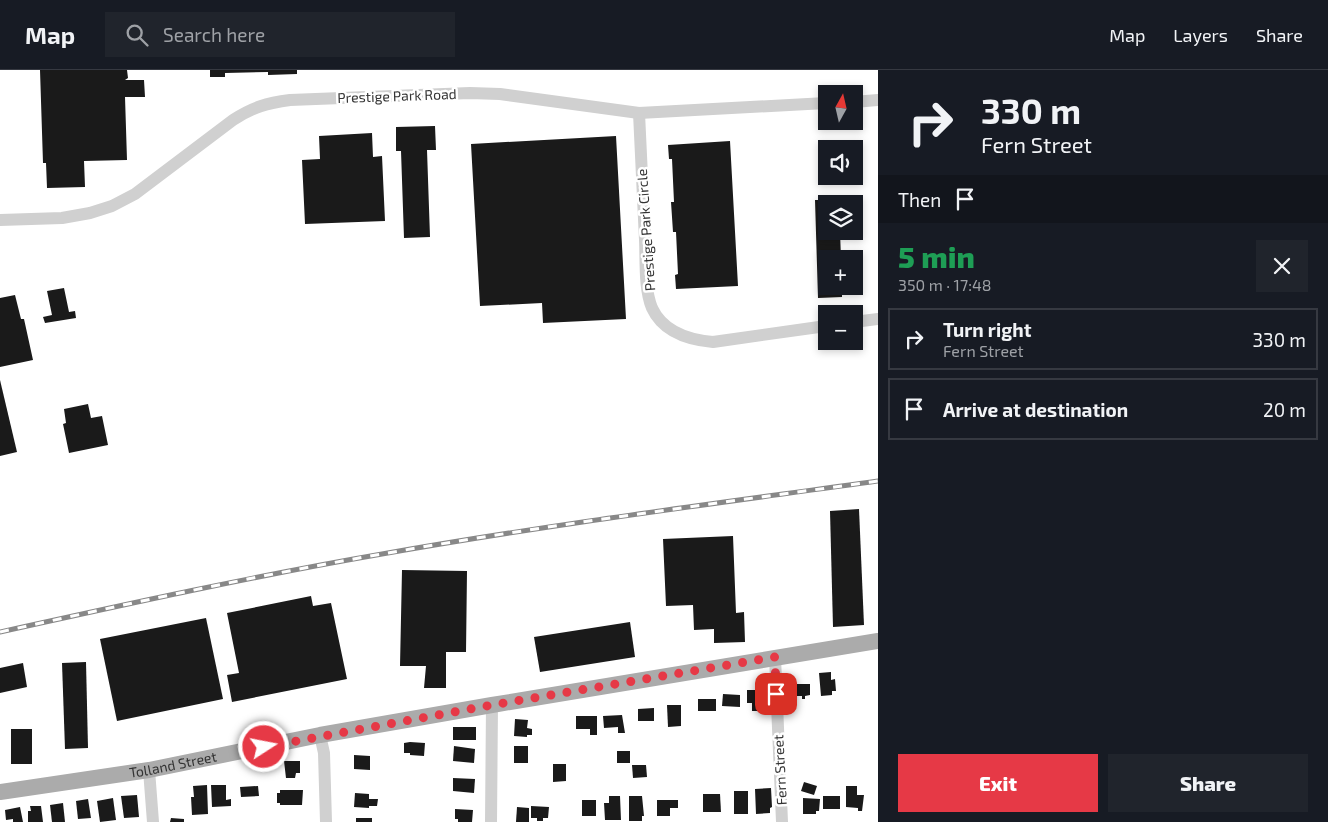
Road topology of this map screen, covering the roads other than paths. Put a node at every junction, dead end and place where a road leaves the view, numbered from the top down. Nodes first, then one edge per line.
1 (878, 100) edge
2 (863, 101) edge
3 (818, 103) edge
4 (639, 113) junction
5 (0, 220) edge
6 (878, 319) edge
7 (863, 321) edge
8 (818, 327) edge
9 (878, 641) edge
10 (775, 657) junction
11 (492, 705) junction
12 (320, 735) junction
13 (149, 770) junction
14 (0, 792) edge
15 (153, 822) edge
16 (326, 822) edge
17 (491, 822) edge
18 (782, 822) edge

1 - 2 street
3 - 4 street, Prestige Park Road
4 - 5 street, Prestige Park Road
4 - 8 street, Prestige Park Circle
6 - 7 street
9 - 10 main road, Tolland Street
10 - 11 main road, Tolland Street
10 - 18 street, Fern Street
11 - 12 main road, Tolland Street
11 - 17 street
12 - 13 main road, Tolland Street
12 - 16 street
13 - 14 main road, Tolland Street
13 - 15 street

